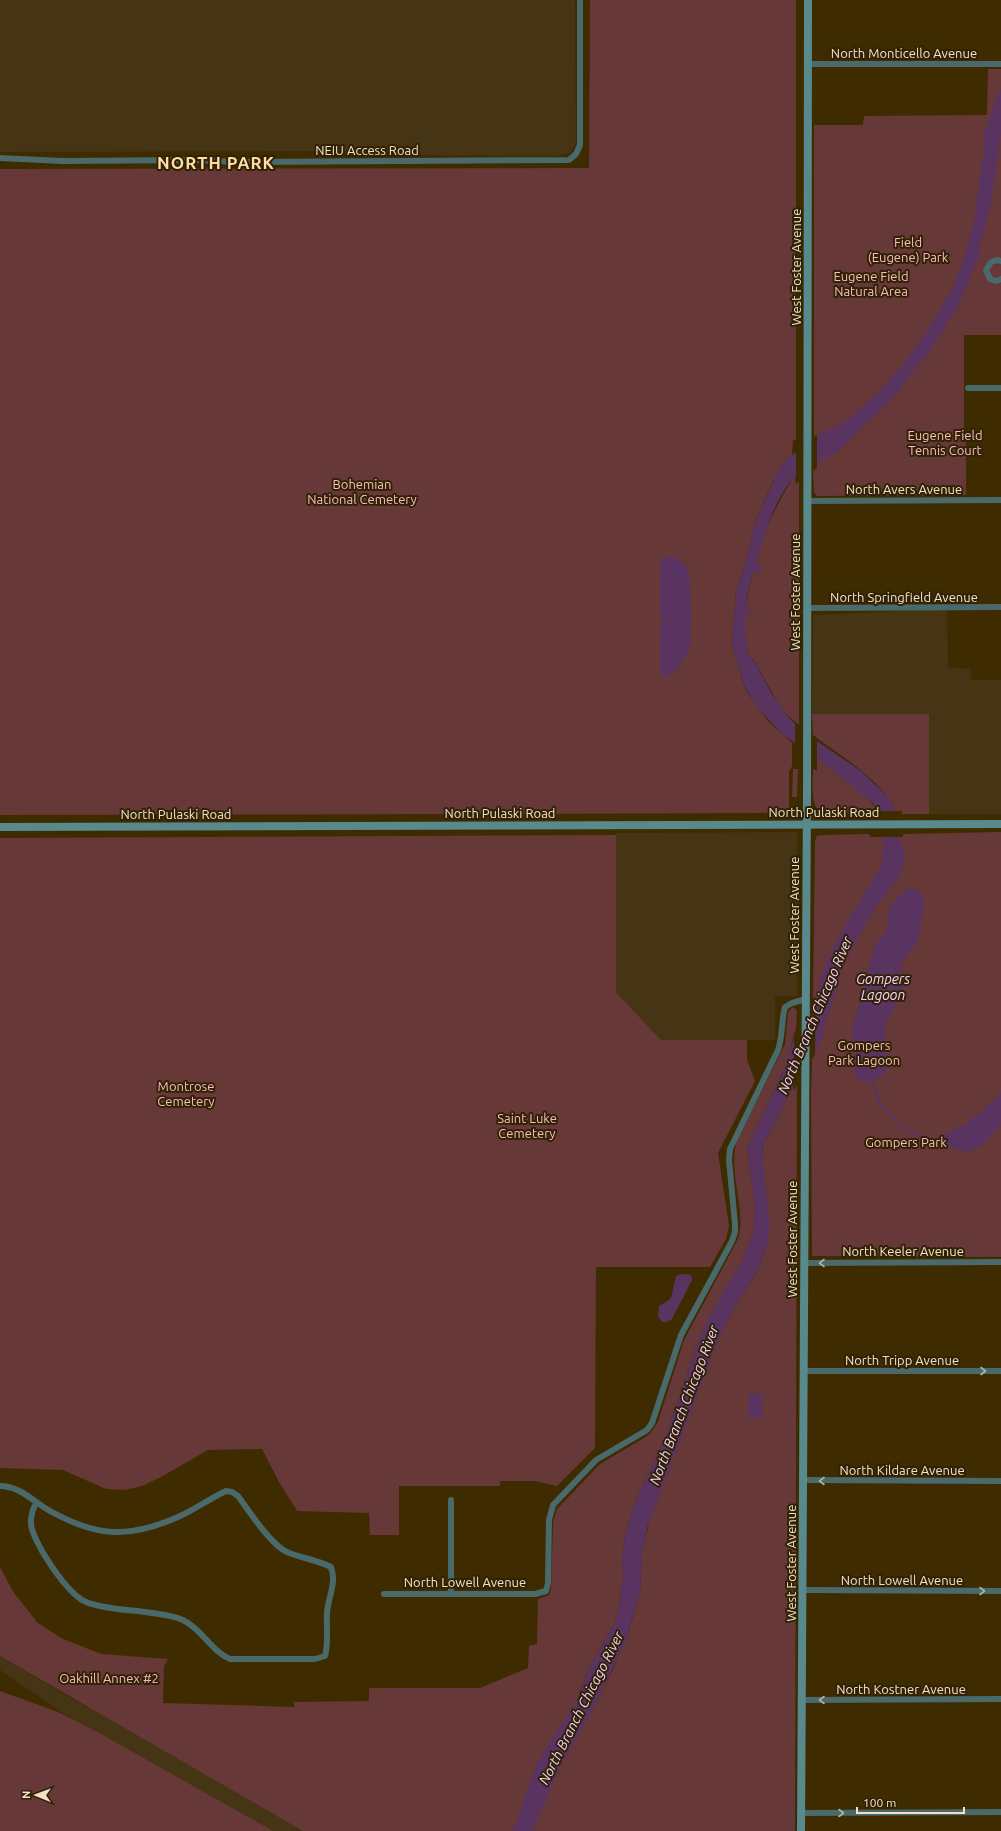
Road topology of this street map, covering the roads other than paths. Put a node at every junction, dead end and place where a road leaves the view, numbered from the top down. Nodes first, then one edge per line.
1 (580, 0) edge
2 (808, 0) edge
3 (808, 64) junction
4 (1001, 64) edge
5 (0, 158) edge
6 (1001, 262) edge
7 (1001, 279) edge
8 (968, 388) dead end
9 (1001, 388) edge
10 (807, 500) junction
11 (1001, 500) edge
12 (1001, 607) edge
13 (807, 608) junction
14 (806, 824) junction
15 (1001, 824) edge
16 (0, 827) edge
17 (806, 999) junction
18 (1001, 1262) edge
19 (804, 1263) junction
20 (804, 1371) junction
21 (1001, 1371) edge
22 (803, 1480) junction
23 (1001, 1481) edge
24 (0, 1486) edge
25 (451, 1500) dead end
26 (36, 1503) junction
27 (803, 1590) junction
28 (1001, 1591) edge
29 (451, 1593) junction
30 (384, 1594) dead end
31 (1001, 1699) edge
32 (802, 1700) junction
33 (1001, 1812) edge
34 (802, 1813) junction
35 (802, 1831) edge

1 - 5 street, NEIU Access Road
2 - 3 main road, West Foster Avenue
3 - 4 street, North Monticello Avenue
3 - 10 main road, West Foster Avenue
6 - 7 street
8 - 9 street
10 - 11 street, North Avers Avenue
10 - 13 main road, West Foster Avenue
12 - 13 street, North Springfield Avenue
13 - 14 main road, West Foster Avenue
14 - 15 main road, North Pulaski Road
14 - 16 main road, North Pulaski Road
14 - 17 main road, West Foster Avenue
17 - 19 main road, West Foster Avenue
17 - 29 street, North Lowell Avenue
18 -> 19 street, North Keeler Avenue
19 - 20 main road, West Foster Avenue
20 -> 21 street, North Tripp Avenue
20 - 22 main road, West Foster Avenue
23 -> 22 street, North Kildare Avenue
22 - 27 main road, West Foster Avenue
24 - 26 street
25 - 29 street
26 - 26 street
27 -> 28 street, North Lowell Avenue
27 - 32 main road, West Foster Avenue
29 - 30 street, North Lowell Avenue
31 -> 32 street, North Kostner Avenue
32 - 34 main road, West Foster Avenue
34 -> 33 street
34 - 35 main road, West Foster Avenue

